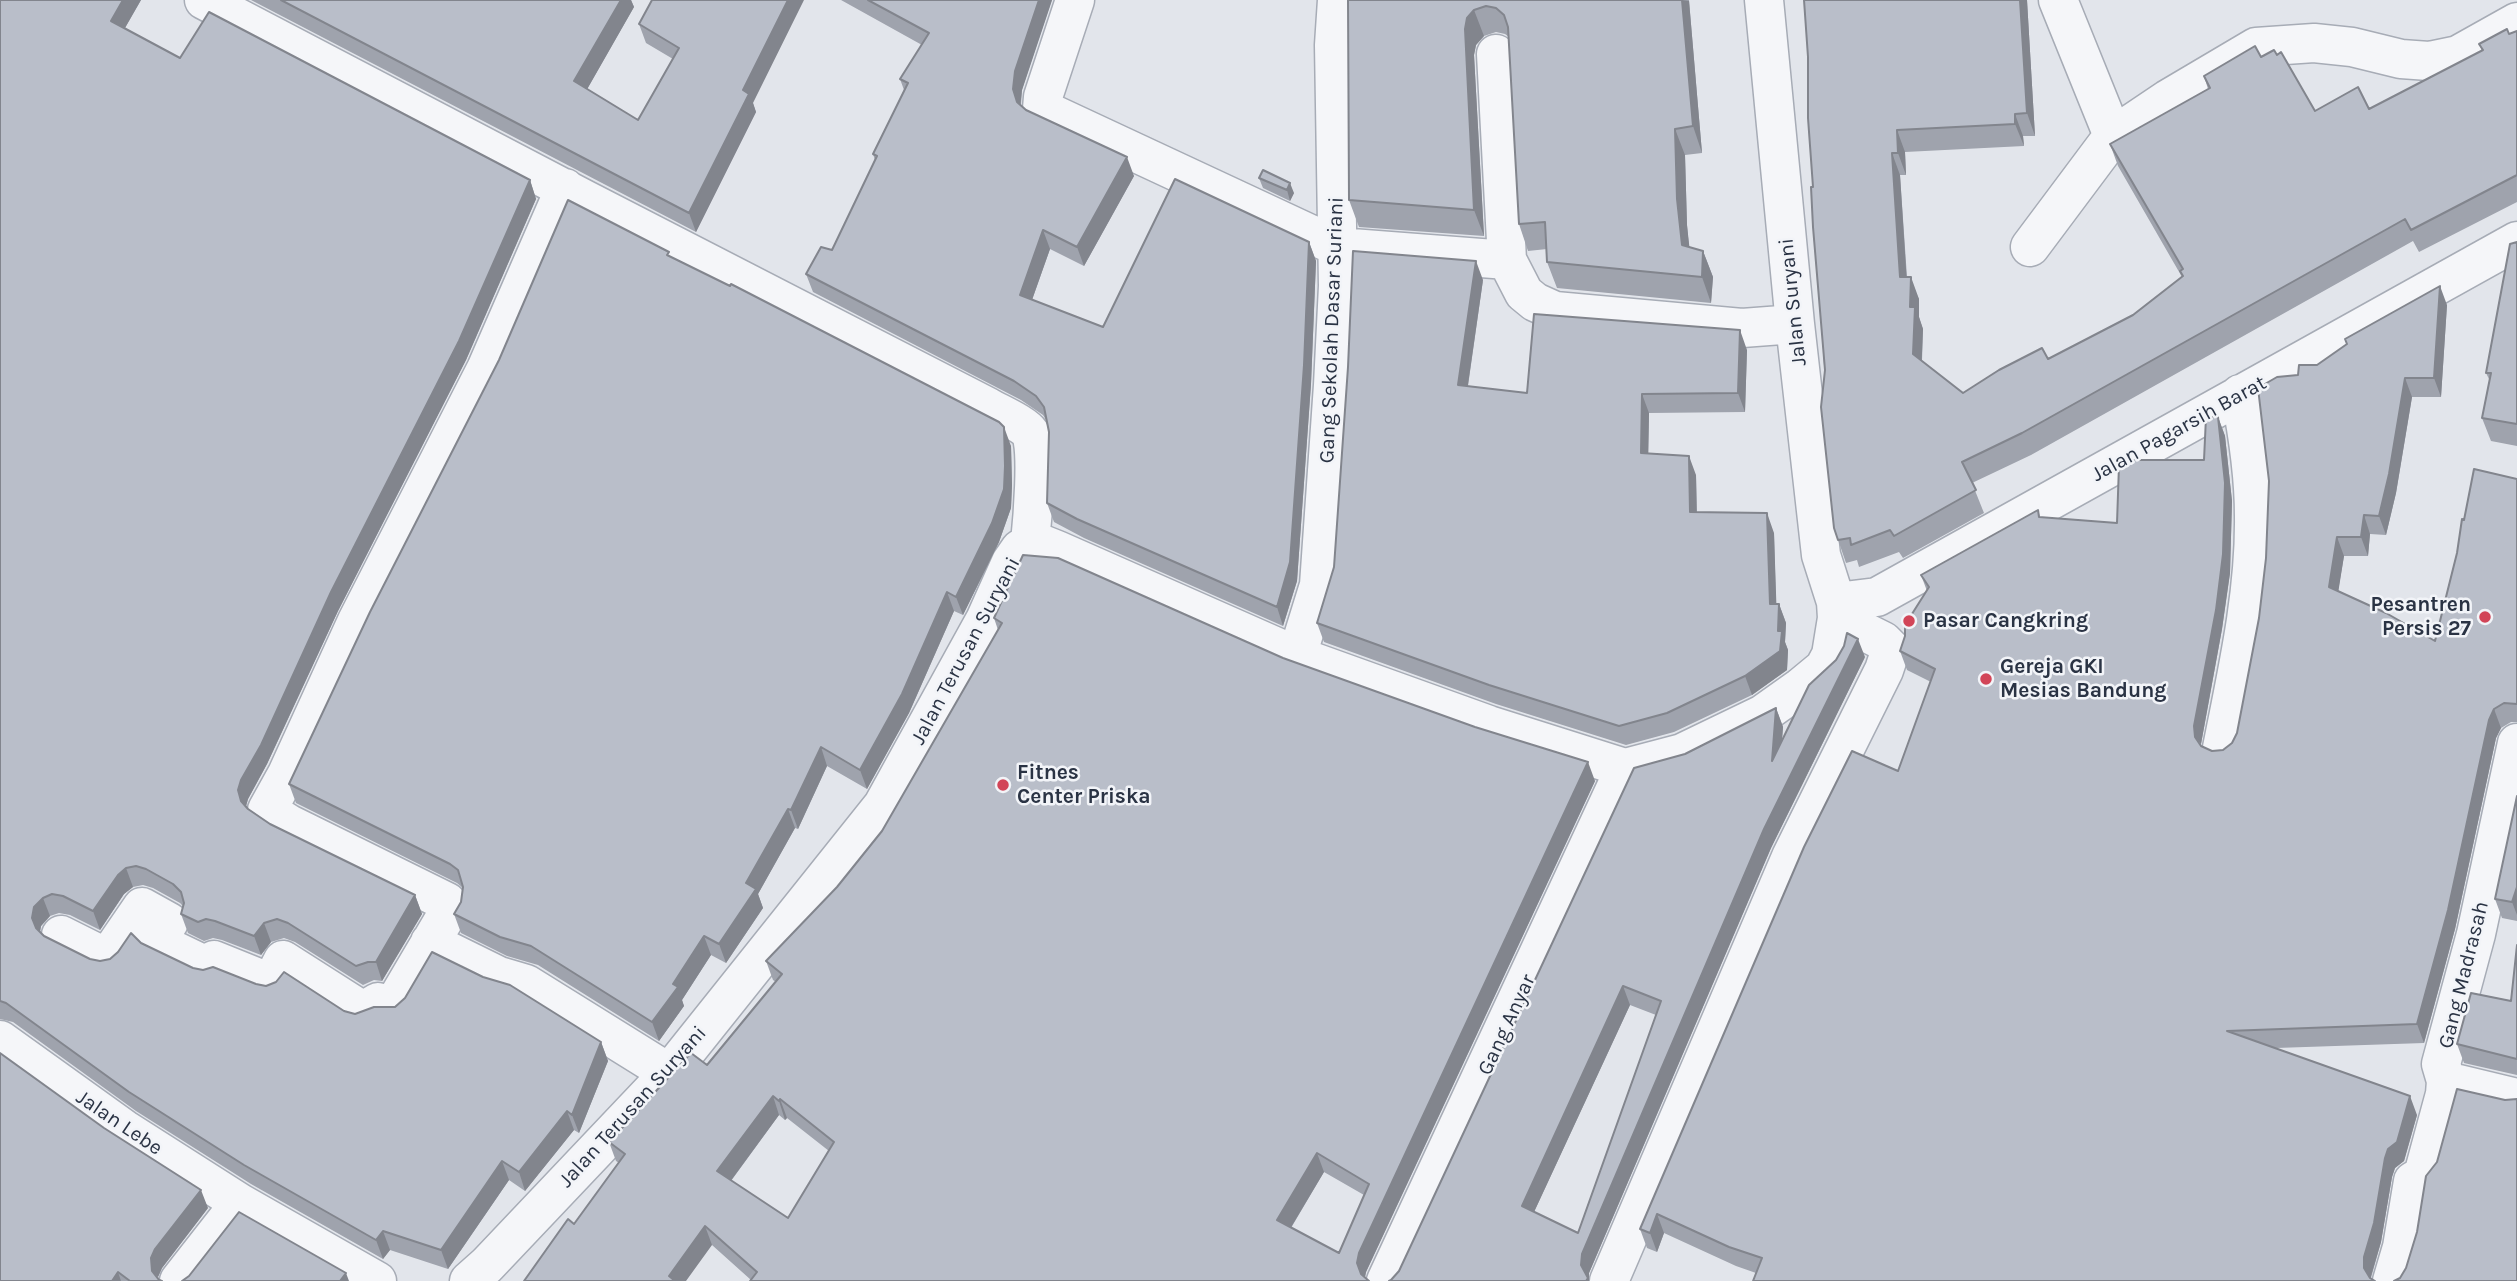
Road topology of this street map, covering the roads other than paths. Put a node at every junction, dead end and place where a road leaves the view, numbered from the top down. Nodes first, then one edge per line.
1 (204, 0) edge
2 (1074, 0) edge
3 (1336, 0) edge
4 (1764, 0) edge
5 (2058, 0) edge
6 (2517, 22) edge
7 (1496, 54) dead end
8 (2113, 136) junction
9 (565, 188) junction
10 (2517, 241) edge
11 (1338, 247) junction
12 (2030, 247) dead end
13 (1507, 260) junction
14 (1795, 324) junction
15 (2241, 394) junction
16 (1030, 543) junction
17 (1837, 610) junction
18 (1297, 656) junction
19 (2517, 743) edge
20 (2222, 748) edge
21 (1625, 768) junction
22 (61, 935) dead end
23 (430, 942) junction
24 (0, 1040) edge
25 (669, 1073) junction
26 (2446, 1081) junction
27 (2517, 1098) edge
28 (240, 1203) junction
29 (179, 1281) edge
30 (377, 1281) edge
31 (469, 1281) edge
32 (1386, 1281) edge
33 (1609, 1281) edge
34 (2392, 1281) edge

1 - 9 street
2 - 11 street
3 - 11 street, Gang Sekolah Dasar Suriani
4 - 14 street, Jalan Suryani
5 - 8 street
6 - 8 street
7 - 13 street
8 - 12 street
9 - 16 street
9 - 23 street
10 - 15 street, Jalan Pagarsih Barat
11 - 13 street
11 - 18 street, Gang Sekolah Dasar Suriani
13 - 14 street
14 - 17 street, Jalan Suryani
15 - 17 street, Jalan Pagarsih Barat
15 - 20 street
16 - 18 street, Jalan Terusan Suryani
16 - 25 street, Jalan Terusan Suryani
17 - 21 street
17 - 33 street
18 - 21 street, Jalan Terusan Suryani
19 - 26 street, Gang Madrasah
21 - 32 street, Gang Anyar
22 - 23 street
23 - 25 street
24 - 28 street, Jalan Lebe
25 - 31 street, Jalan Terusan Suryani
26 - 27 street
26 - 34 street, Gang Madrasah
28 - 29 street
28 - 30 street

